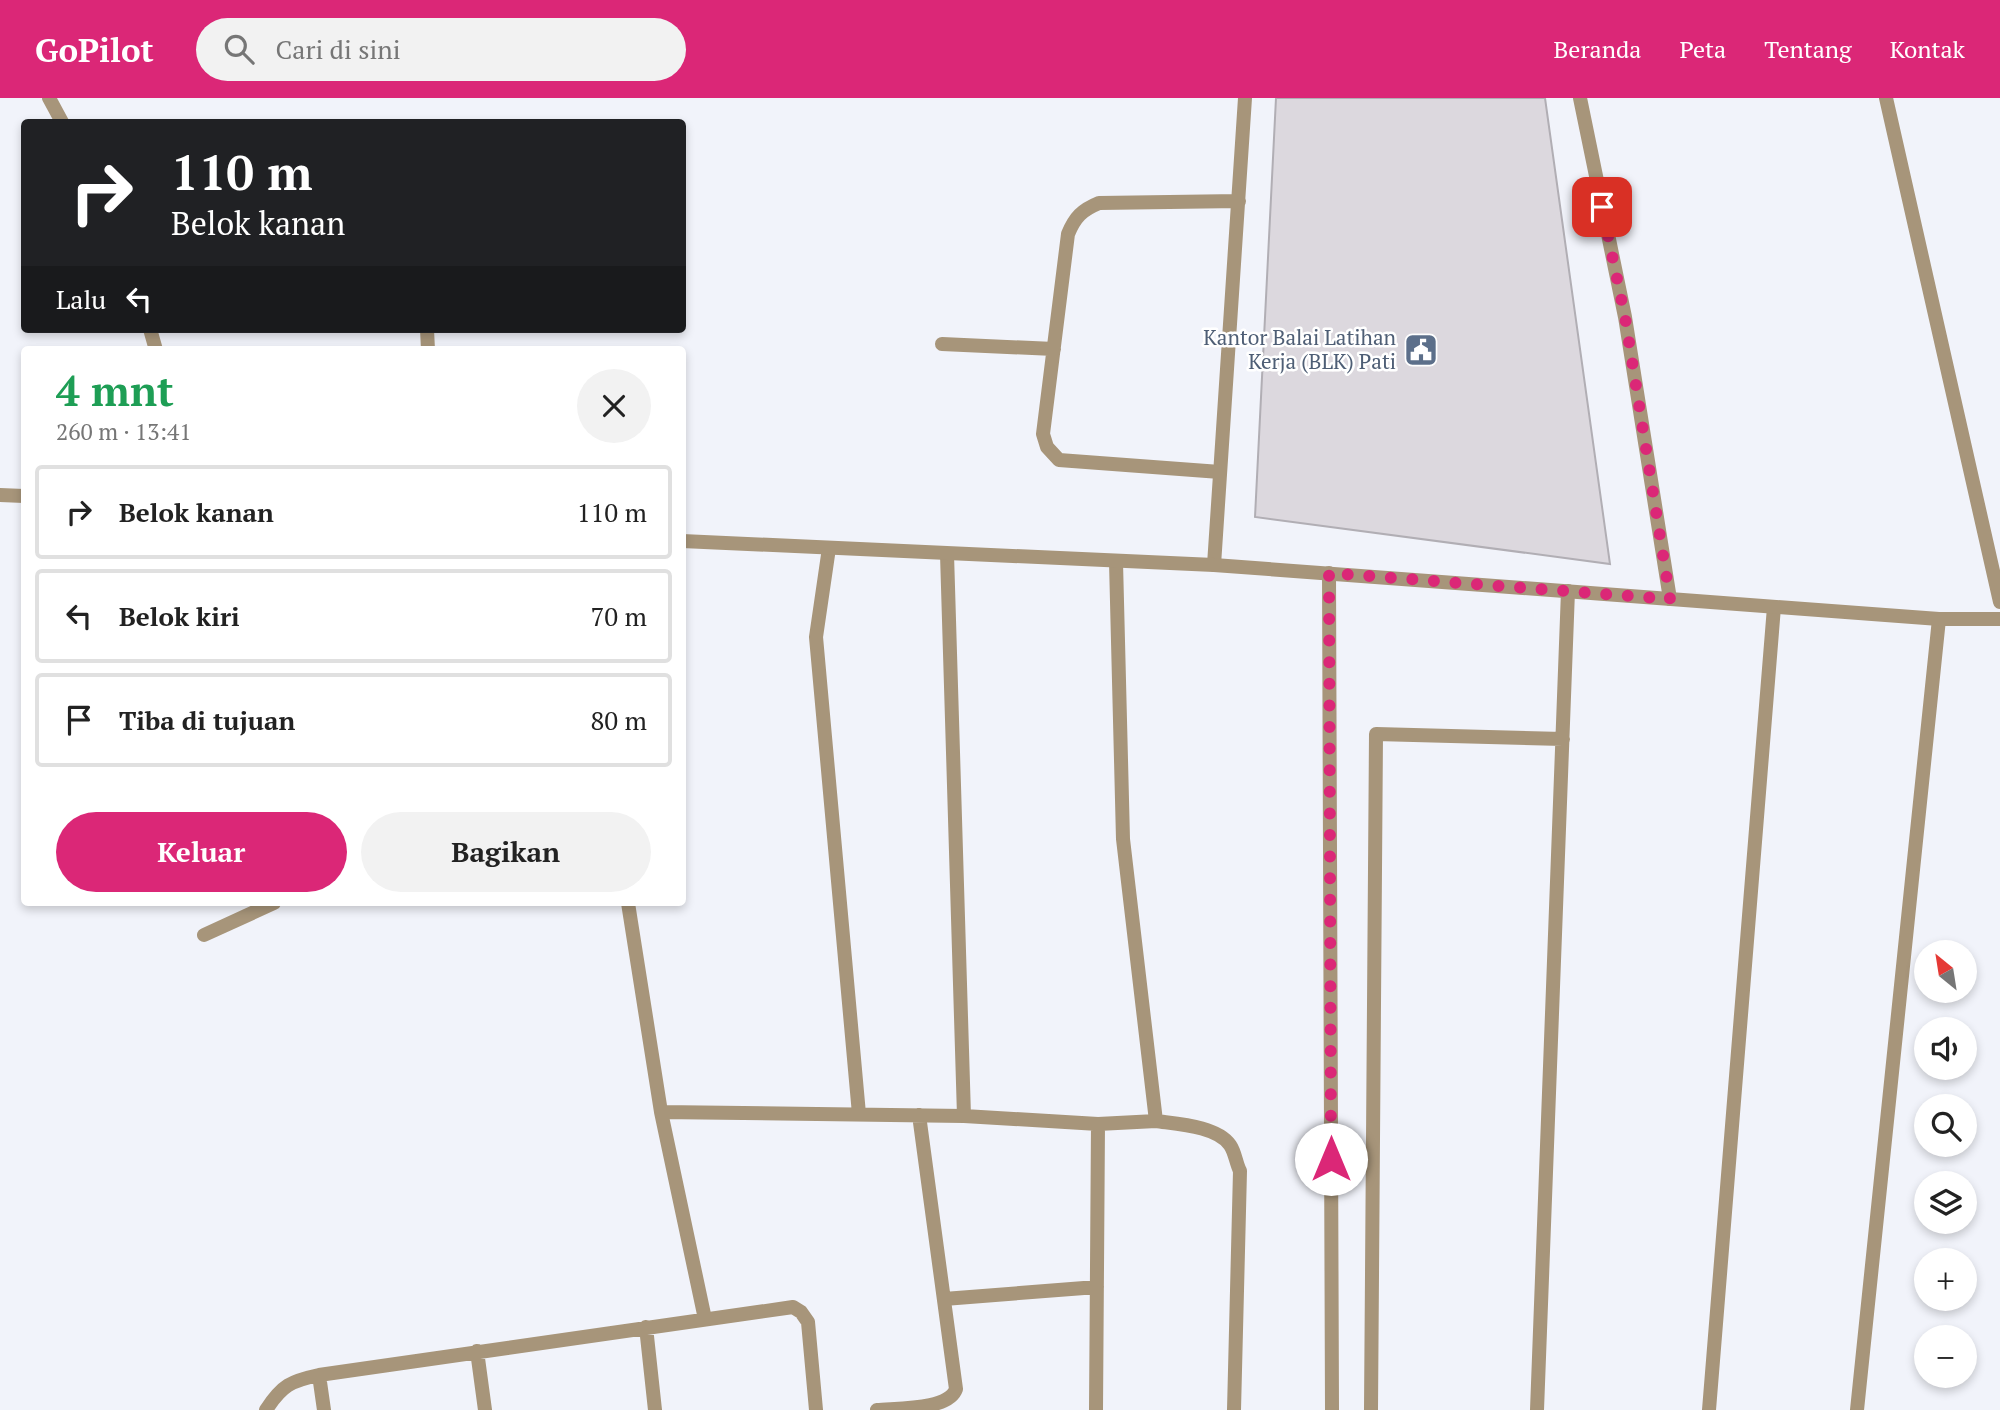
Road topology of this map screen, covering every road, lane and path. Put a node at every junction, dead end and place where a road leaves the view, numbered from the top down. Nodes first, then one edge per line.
1 (49, 98) edge
2 (1245, 98) edge
3 (1580, 98) edge
4 (1885, 98) edge
5 (60, 119) edge
6 (1239, 201) junction
7 (942, 344) dead end
8 (1054, 349) junction
9 (1220, 472) junction
10 (0, 495) edge
11 (21, 496) edge
12 (686, 541) edge
13 (829, 548) junction
14 (947, 554) junction
15 (1116, 562) junction
16 (1214, 565) junction
17 (1329, 573) junction
18 (1568, 591) junction
19 (1670, 599) junction
20 (2000, 602) edge
21 (1774, 607) junction
22 (1940, 619) junction
23 (2000, 619) edge
24 (1563, 739) junction
25 (268, 906) edge
26 (628, 906) edge
27 (204, 936) dead end
28 (661, 1112) junction
29 (859, 1114) junction
30 (919, 1115) junction
31 (964, 1116) junction
32 (1156, 1121) junction
33 (1098, 1124) junction
34 (1097, 1287) junction
35 (944, 1299) junction
36 (705, 1319) junction
37 (646, 1328) junction
38 (477, 1352) junction
39 (319, 1375) junction
40 (266, 1410) edge
41 (324, 1410) edge
42 (485, 1410) edge
43 (655, 1410) edge
44 (816, 1410) edge
45 (877, 1410) edge
46 (1096, 1410) edge
47 (1234, 1410) edge
48 (1332, 1410) edge
49 (1371, 1410) edge
50 (1537, 1410) edge
51 (1709, 1410) edge
52 (1857, 1410) edge

1 - 5 street
2 - 6 street
3 - 19 street
4 - 20 street
6 - 8 street
6 - 9 street
7 - 8 street
8 - 9 street
9 - 16 street
10 - 11 street
12 - 13 street
13 - 14 street
13 - 29 street
14 - 15 street
14 - 31 street
15 - 16 street
15 - 32 street
16 - 17 street
17 - 18 street
17 - 48 street
18 - 19 street
18 - 24 street
19 - 21 street
21 - 22 street
21 - 51 street
22 - 23 street
22 - 52 street
24 - 49 street
24 - 50 street
25 - 27 street
26 - 28 street
28 - 29 street
28 - 36 street
29 - 30 street
30 - 31 street
30 - 35 street
31 - 33 street
32 - 33 street
32 - 47 street
33 - 34 street
34 - 35 street
34 - 46 street
35 - 45 street
36 - 37 street
36 - 44 street
37 - 38 street
37 - 43 street
38 - 39 street
38 - 42 street
39 - 40 street
39 - 41 street

